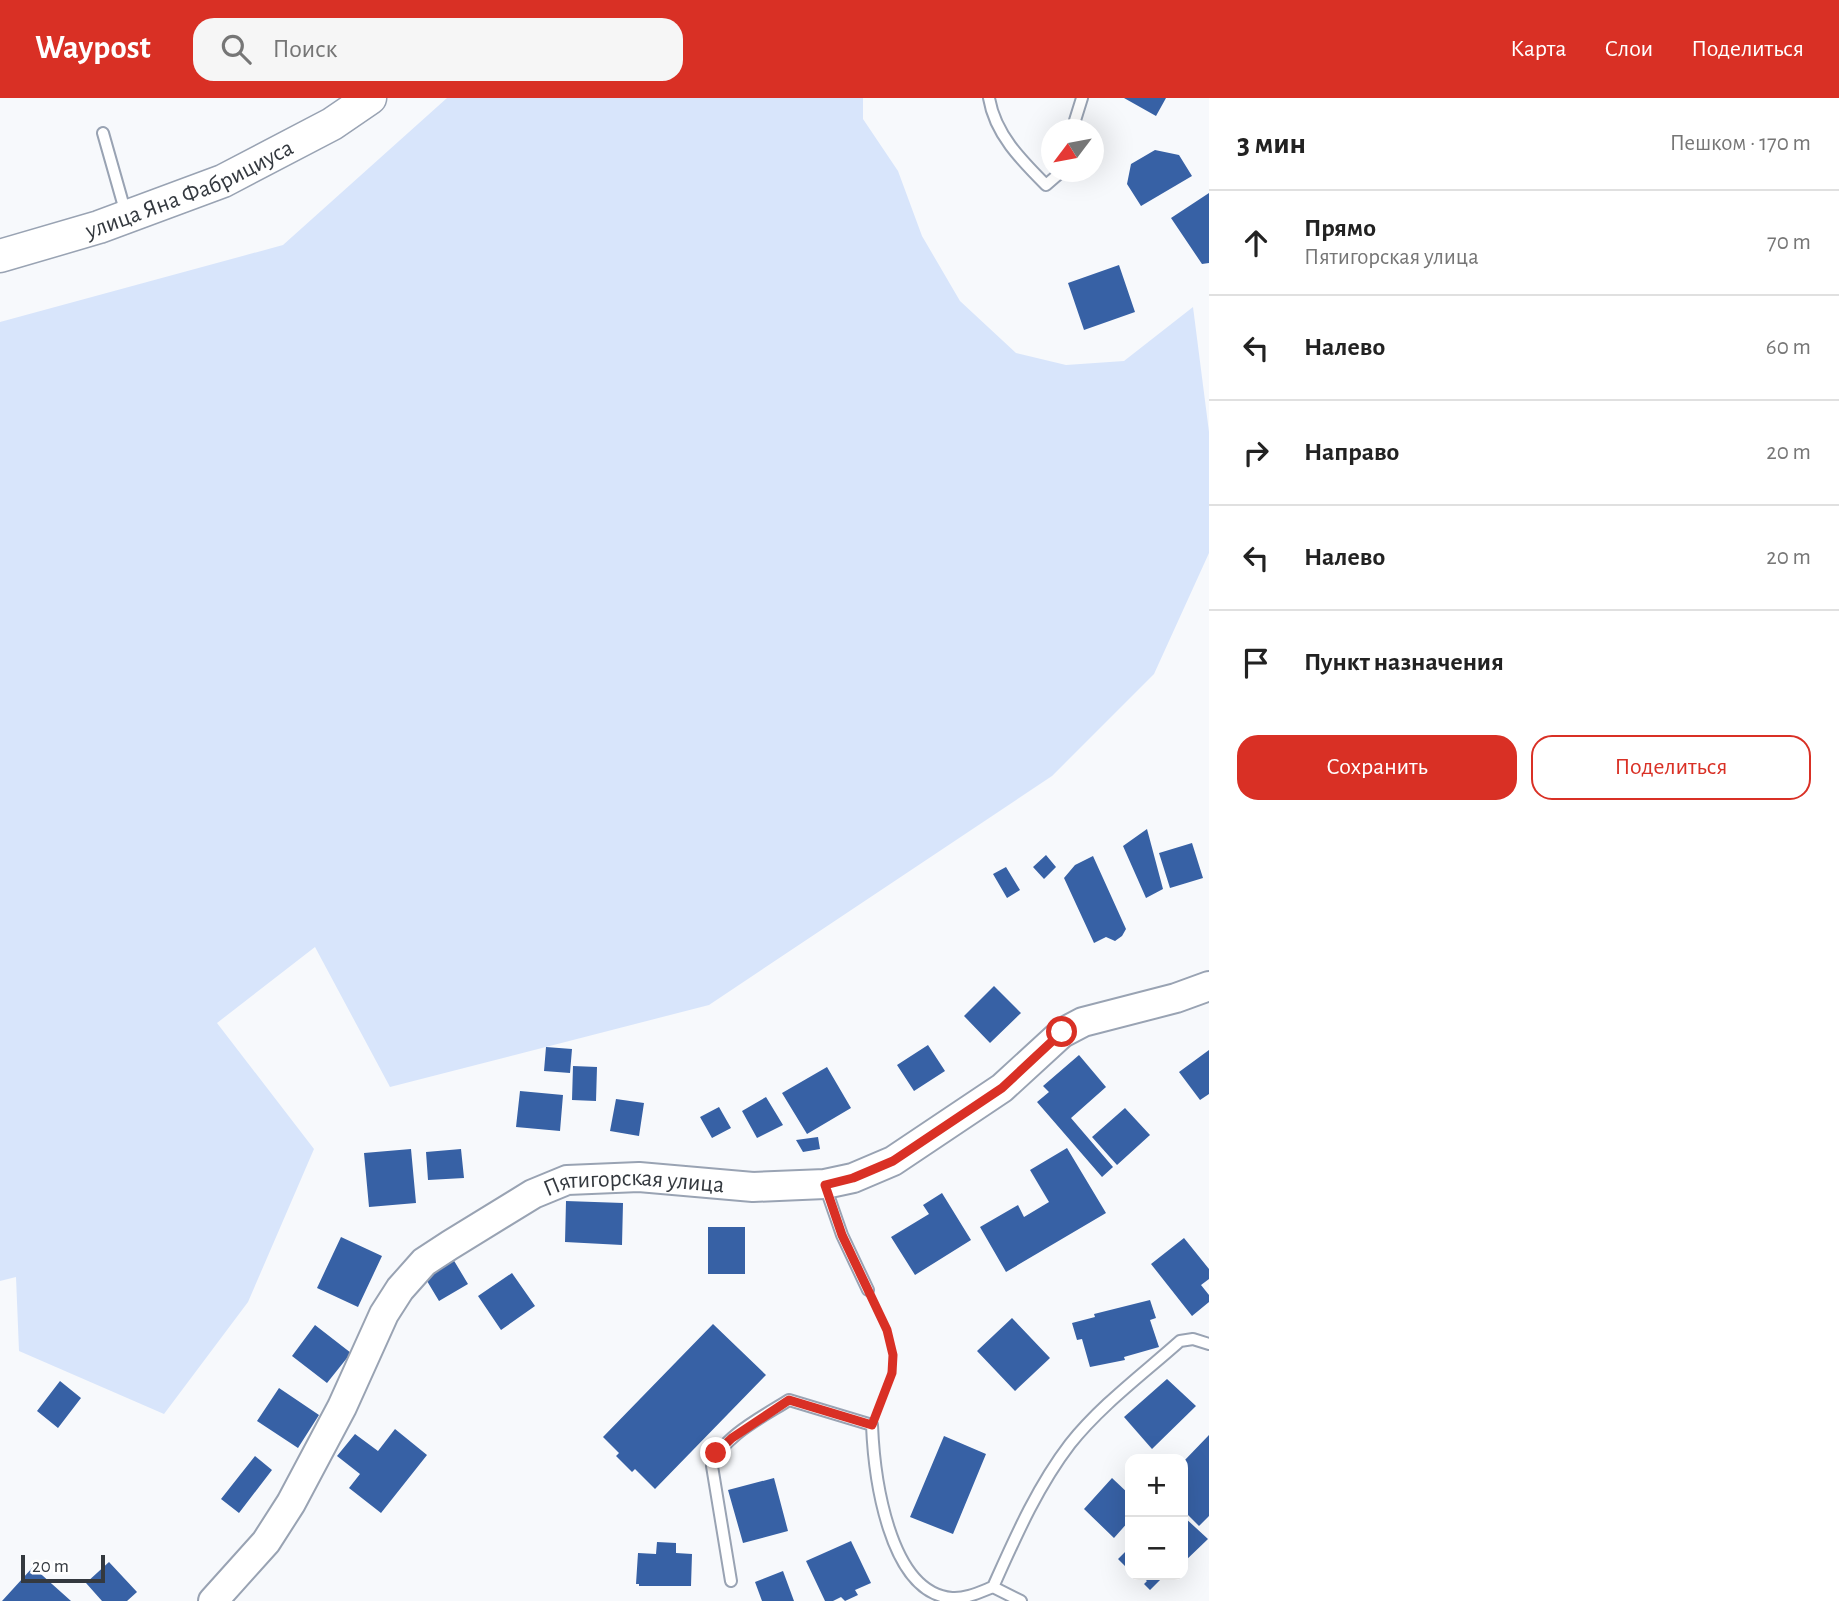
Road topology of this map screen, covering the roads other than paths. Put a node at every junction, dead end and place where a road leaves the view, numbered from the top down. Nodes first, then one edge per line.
1 (370, 98) edge
2 (989, 98) edge
3 (1082, 98) edge
4 (1075, 119) edge
5 (103, 133) dead end
6 (1041, 180) edge
7 (127, 216) junction
8 (0, 256) edge
9 (1209, 986) edge
10 (825, 1185) junction
11 (868, 1290) road end
12 (1209, 1344) edge
13 (731, 1581) dead end
14 (993, 1587) junction
15 (213, 1601) edge
16 (1021, 1601) edge

1 - 7 main road, улица Яна Фабрициуса
2 - 6 lane
3 - 4 lane
5 - 7 lane
7 - 8 main road, улица Яна Фабрициуса
9 - 10 street, Пятигорская улица
10 - 11 lane
10 - 15 street, Пятигорская улица
12 - 14 lane
13 - 14 lane
14 - 16 lane

